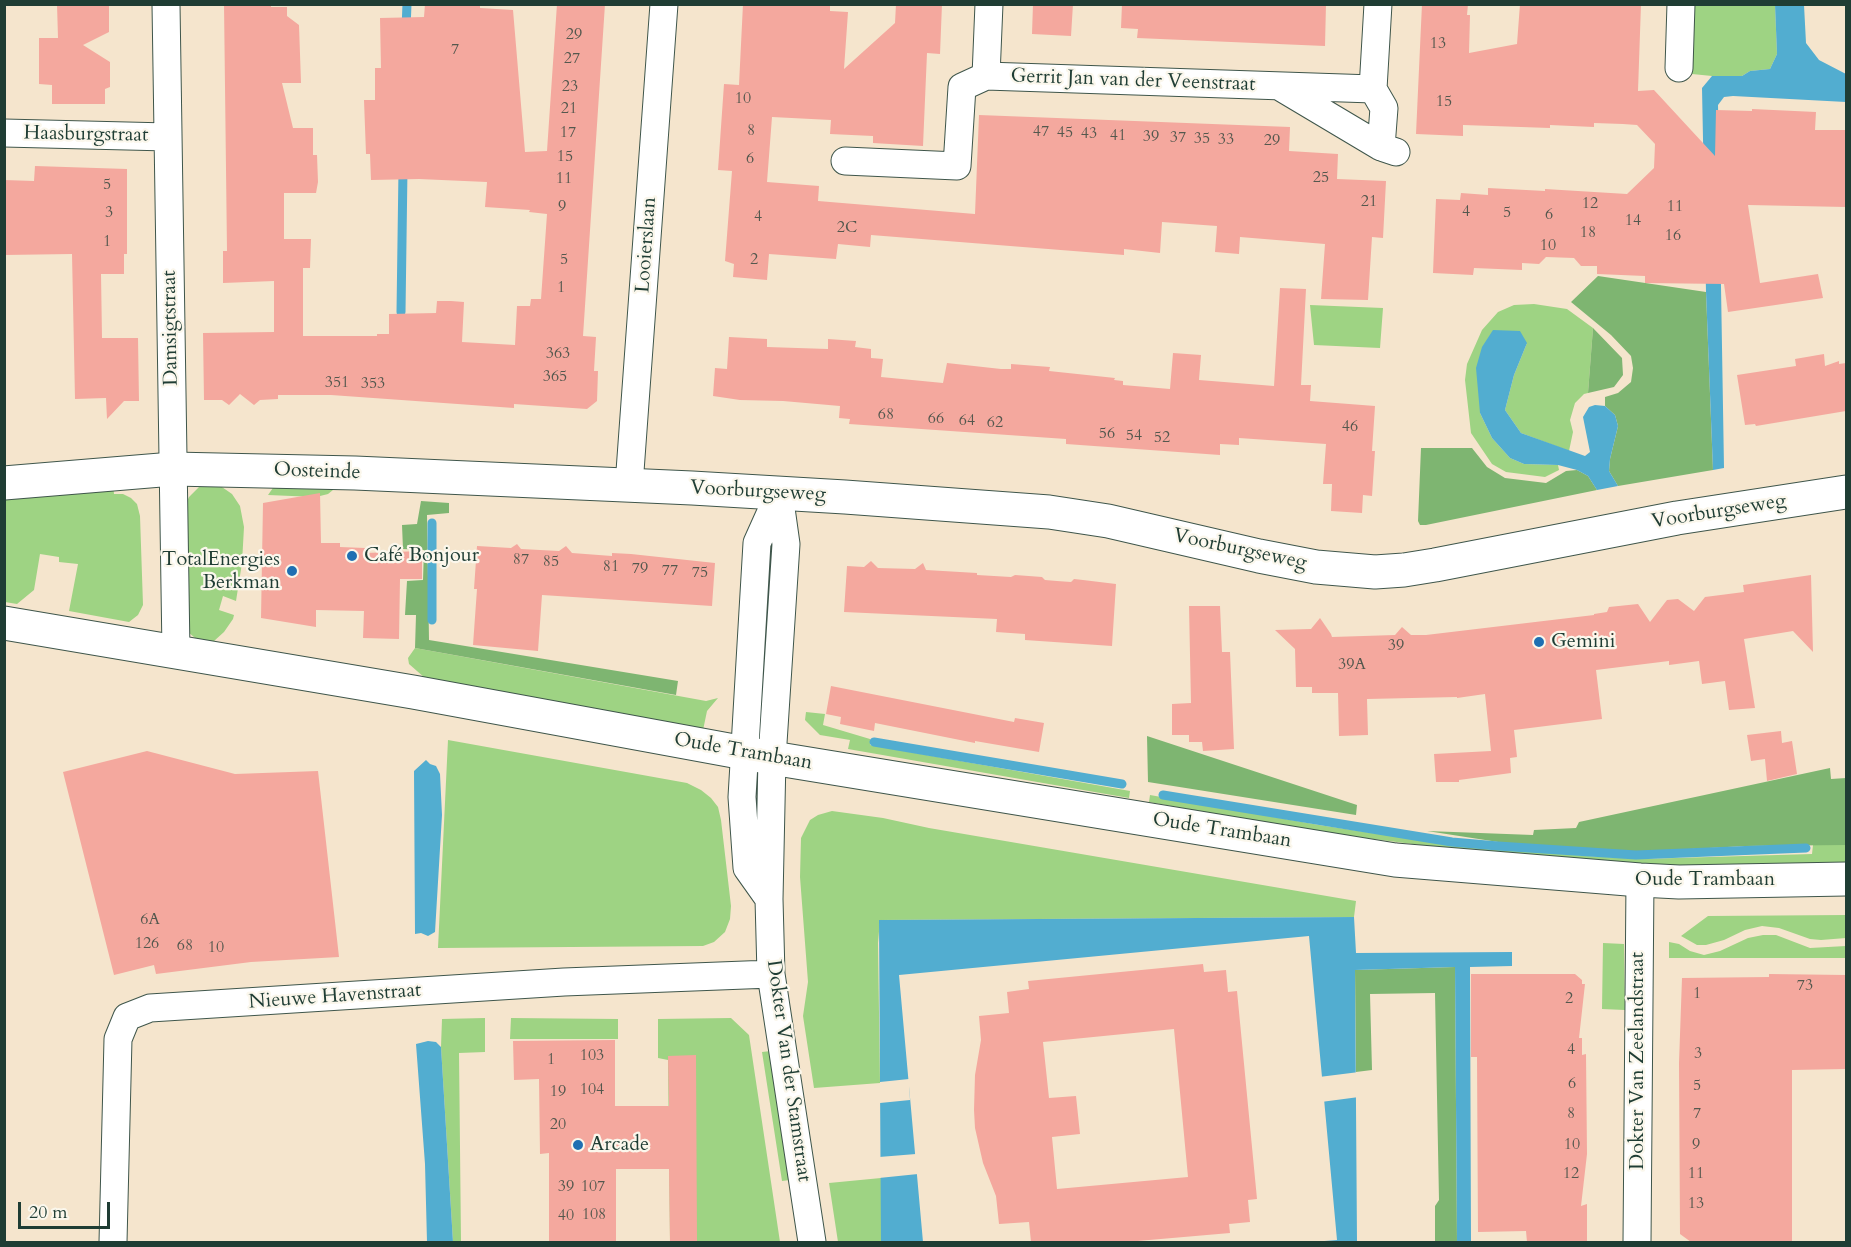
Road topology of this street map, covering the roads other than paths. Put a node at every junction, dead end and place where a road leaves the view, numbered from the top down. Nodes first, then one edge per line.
1 (166, 4) edge
2 (664, 4) edge
3 (989, 4) edge
4 (1378, 4) edge
5 (1681, 4) edge
6 (1679, 68) dead end
7 (986, 76) junction
8 (1280, 87) junction
9 (1373, 89) junction
10 (4, 133) edge
11 (168, 137) junction
12 (845, 161) dead end
13 (173, 469) junction
14 (4, 483) edge
15 (629, 485) junction
16 (1846, 492) edge
17 (779, 494) junction
18 (4, 623) edge
19 (176, 652) junction
20 (759, 756) junction
21 (1846, 879) edge
22 (1640, 880) junction
23 (771, 974) junction
24 (113, 1242) edge
25 (812, 1242) edge
26 (1637, 1242) edge

1 - 11 street, Damsigtstraat
2 - 15 street, Looierslaan
3 - 7 street, Gerrit Jan van der Veenstraat
4 - 9 street, Gerrit Jan van der Veenstraat
5 - 6 street
7 - 8 street, Gerrit Jan van der Veenstraat
7 - 12 street, Gerrit Jan van der Veenstraat
8 - 9 street, Gerrit Jan van der Veenstraat
8 - 9 street, Gerrit Jan van der Veenstraat
10 - 11 street, Haasburgstraat
11 - 13 street, Damsigtstraat
13 - 14 street, Oosteinde
13 - 15 street, Oosteinde
13 - 19 street, Damsigtstraat
15 - 17 street, Voorburgseweg
16 - 17 street, Voorburgseweg
17 - 20 street, Dokter Van der Stamstraat
18 - 19 street
19 - 20 street, Oude Trambaan
20 - 22 street, Oude Trambaan
20 - 23 street, Dokter Van der Stamstraat
21 - 22 street, Oude Trambaan
22 - 26 street, Dokter Van Zeelandstraat
23 - 24 street, Nieuwe Havenstraat
23 - 25 street, Dokter Van der Stamstraat

